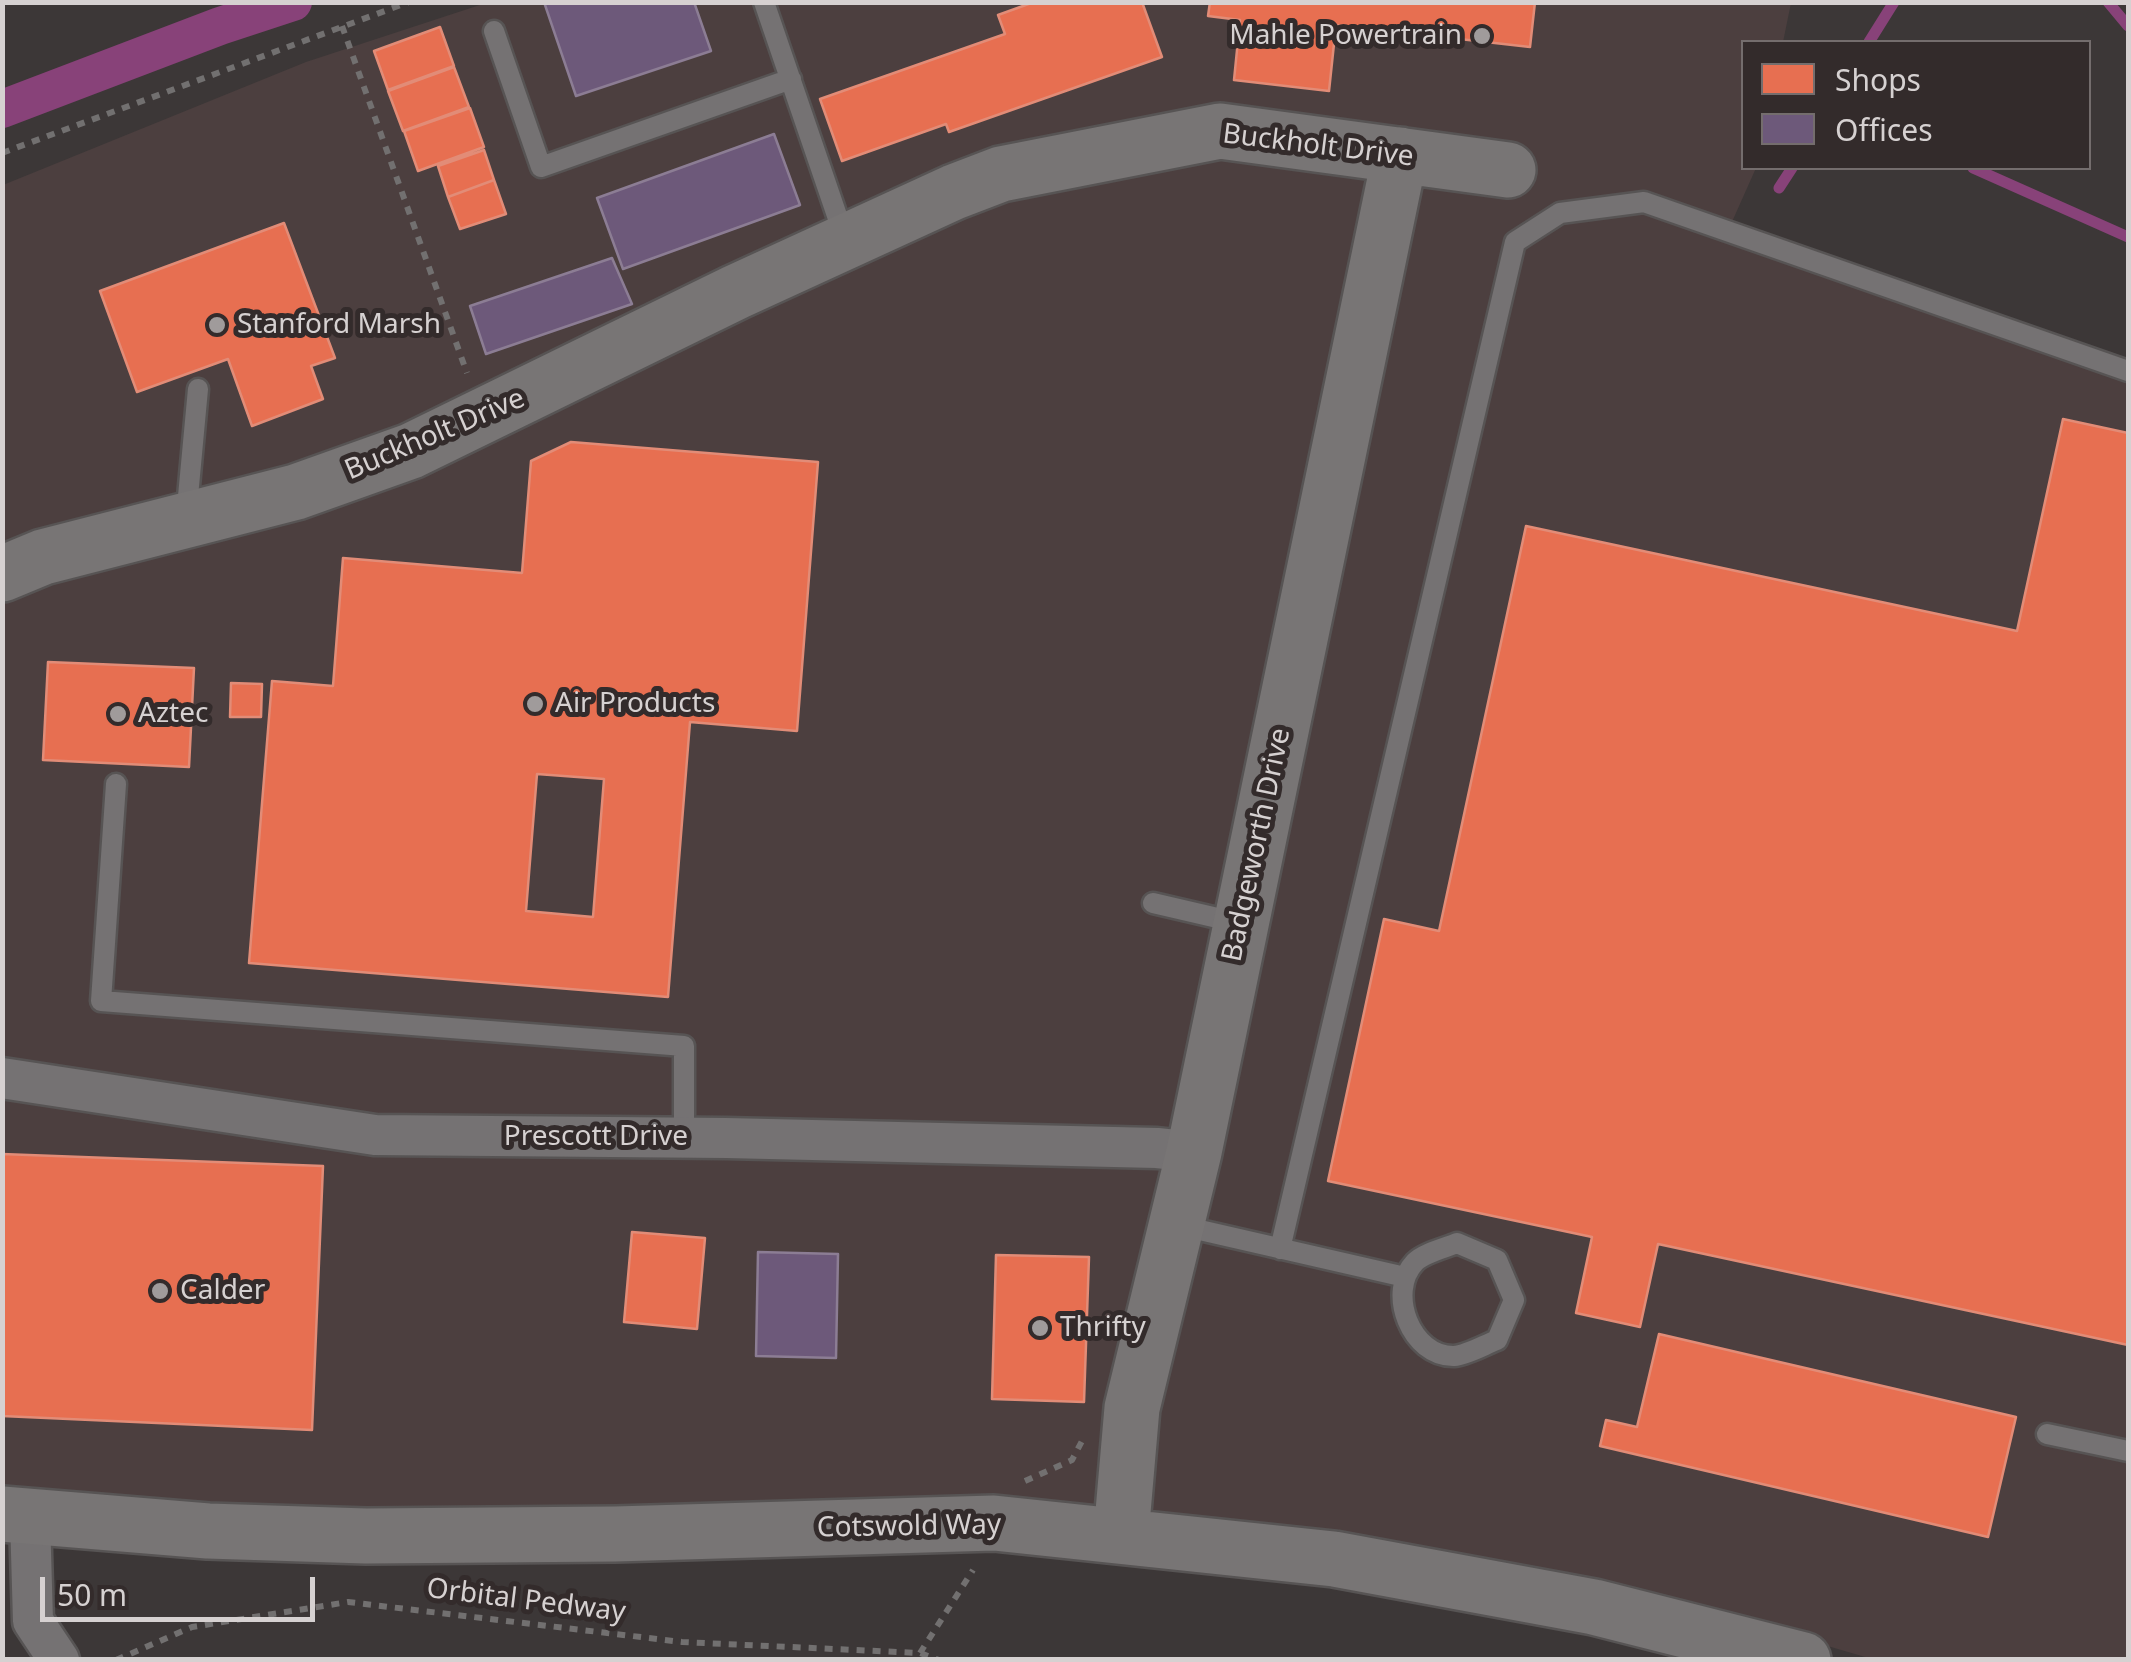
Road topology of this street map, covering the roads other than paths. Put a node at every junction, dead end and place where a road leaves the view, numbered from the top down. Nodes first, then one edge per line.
1 (764, 2) edge
2 (494, 31) dead end
3 (791, 79) junction
4 (1400, 155) junction
5 (1508, 170) dead end
6 (846, 241) junction
7 (2128, 371) edge
8 (198, 389) dead end
9 (185, 520) junction
10 (2, 574) edge
11 (116, 784) dead end
12 (1153, 903) dead end
13 (1241, 924) junction
14 (2, 1078) edge
15 (684, 1137) junction
16 (1194, 1152) junction
17 (1176, 1225) junction
18 (1280, 1249) junction
19 (1405, 1277) junction
20 (2048, 1434) dead end
21 (2128, 1451) edge
22 (16, 1516) edge
23 (1121, 1536) junction
24 (59, 1660) edge
25 (1803, 1660) edge

1 - 3 lane
2 - 3 lane
3 - 6 lane
4 - 5 street, Buckholt Drive
4 - 6 street, Buckholt Drive
4 - 13 street, Badgeworth Drive
6 - 9 street, Buckholt Drive
7 - 18 lane
8 - 9 lane
9 - 10 street, Buckholt Drive
11 - 15 lane
12 - 13 lane
13 - 16 street, Badgeworth Drive
14 - 15 street, Prescott Drive
15 - 16 street, Prescott Drive
16 - 17 street, Badgeworth Drive
17 - 18 lane
17 - 23 street, Badgeworth Drive
18 - 19 lane
19 - 19 lane
20 - 21 lane
22 - 23 street, Cotswold Way
22 - 24 street
23 - 25 street, Cotswold Way

